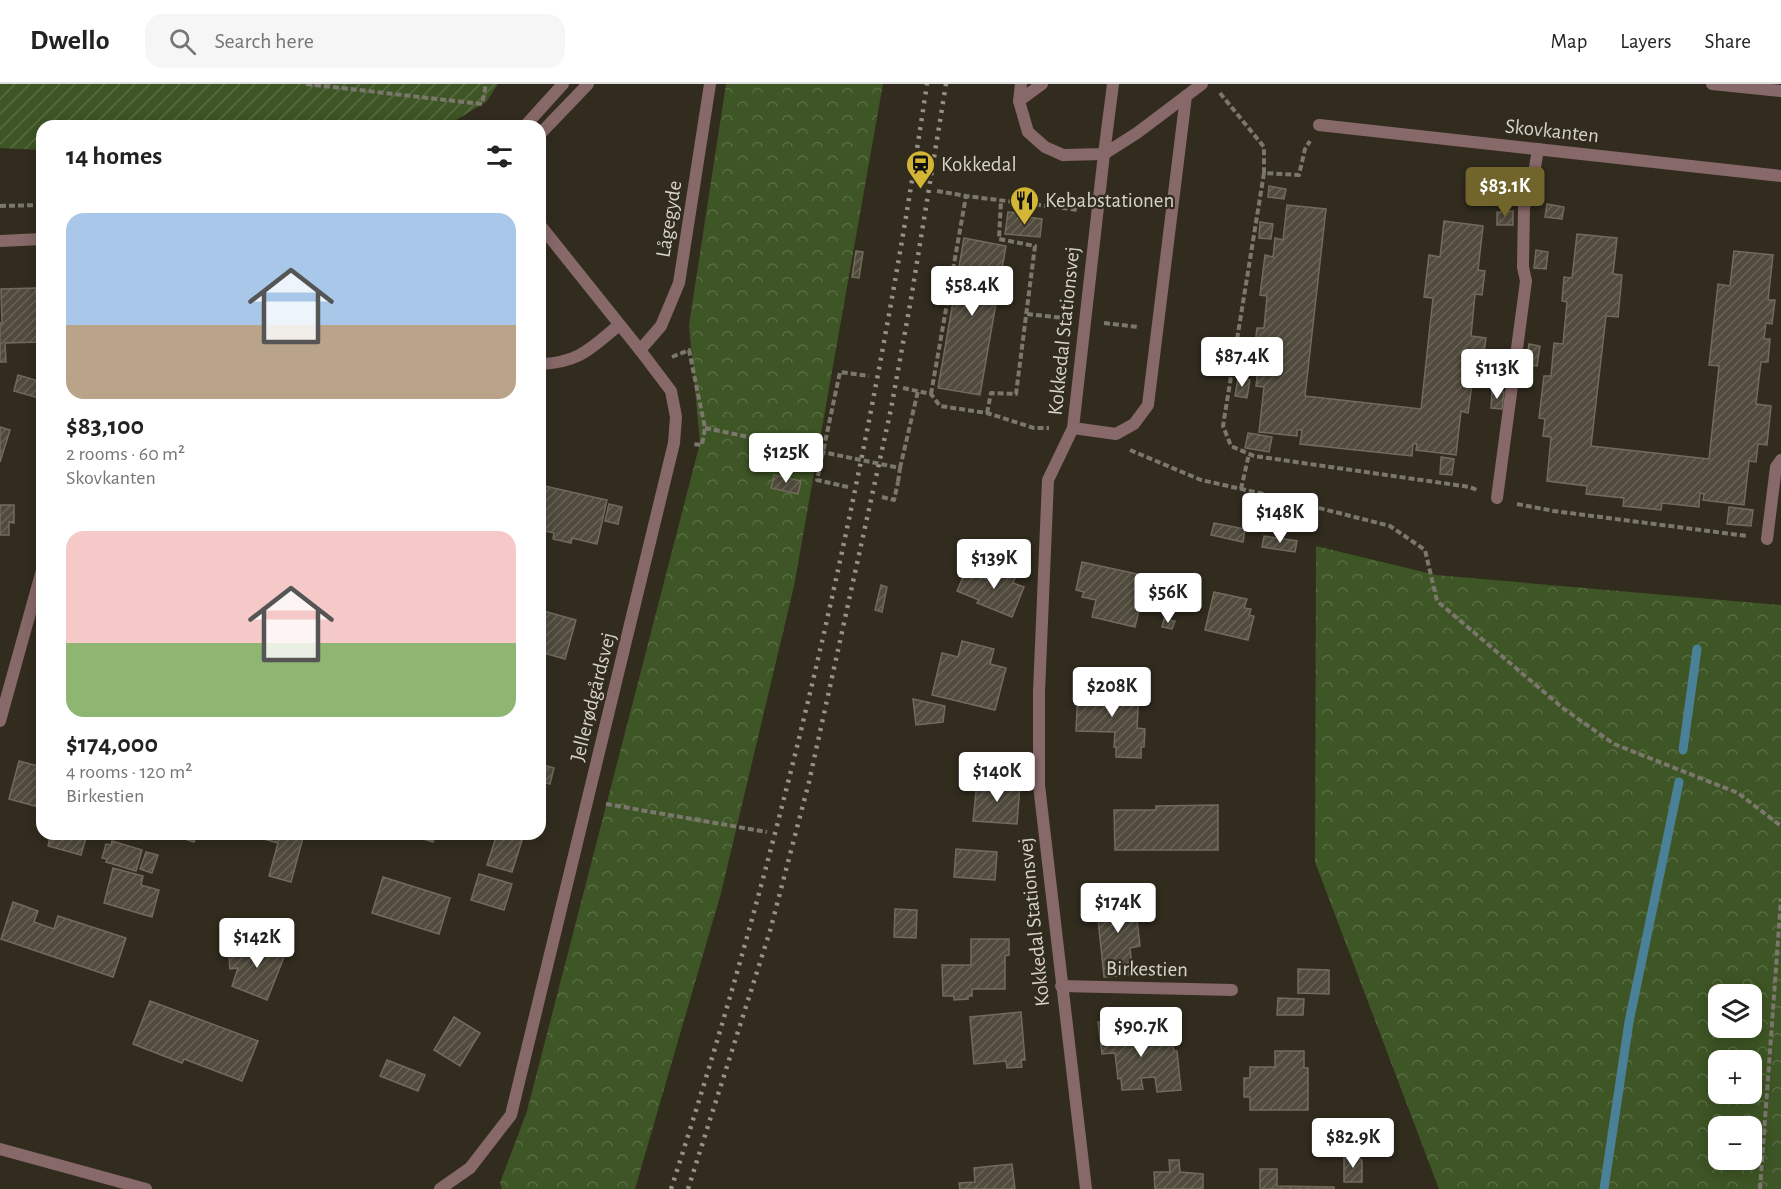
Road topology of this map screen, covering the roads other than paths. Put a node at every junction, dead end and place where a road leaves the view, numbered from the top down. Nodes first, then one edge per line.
1 (563, 84) edge
2 (588, 84) edge
3 (710, 84) edge
4 (1021, 84) edge
5 (1042, 84) edge
6 (1113, 84) edge
7 (1202, 84) edge
8 (1712, 84) edge
9 (1781, 91) edge
10 (1186, 96) junction
11 (1019, 101) junction
12 (530, 120) edge
13 (1319, 125) road end
14 (546, 128) edge
15 (1538, 149) junction
16 (1104, 154) junction
17 (1781, 176) edge
18 (546, 233) edge
19 (36, 239) edge
20 (0, 240) edge
21 (619, 325) junction
22 (640, 350) junction
23 (546, 364) edge
24 (1073, 428) junction
25 (1781, 460) edge
26 (1497, 498) road end
27 (1767, 539) road end
28 (36, 592) edge
29 (0, 721) edge
30 (1061, 986) junction
31 (1232, 990) dead end
32 (0, 1149) edge
33 (146, 1189) edge
34 (440, 1189) edge
35 (1086, 1189) edge

1 - 12 street
2 - 14 street
3 - 22 street, Lågegyde
4 - 11 street
5 - 11 street
6 - 16 street, Kokkedal Stationsvej
7 - 10 street
8 - 9 street
10 - 16 street
10 - 24 street
11 - 16 street
13 - 15 street, Skovkanten
15 - 17 street, Skovkanten
15 - 26 street
16 - 24 street, Kokkedal Stationsvej
18 - 21 street, Jellerødgårdsvej
19 - 20 street
21 - 22 street, Jellerødgårdsvej
21 - 23 street
22 - 34 street, Jellerødgårdsvej
24 - 30 street, Kokkedal Stationsvej
25 - 27 street
28 - 29 street
30 - 31 street, Birkestien
30 - 35 street, Kokkedal Stationsvej
32 - 33 street

